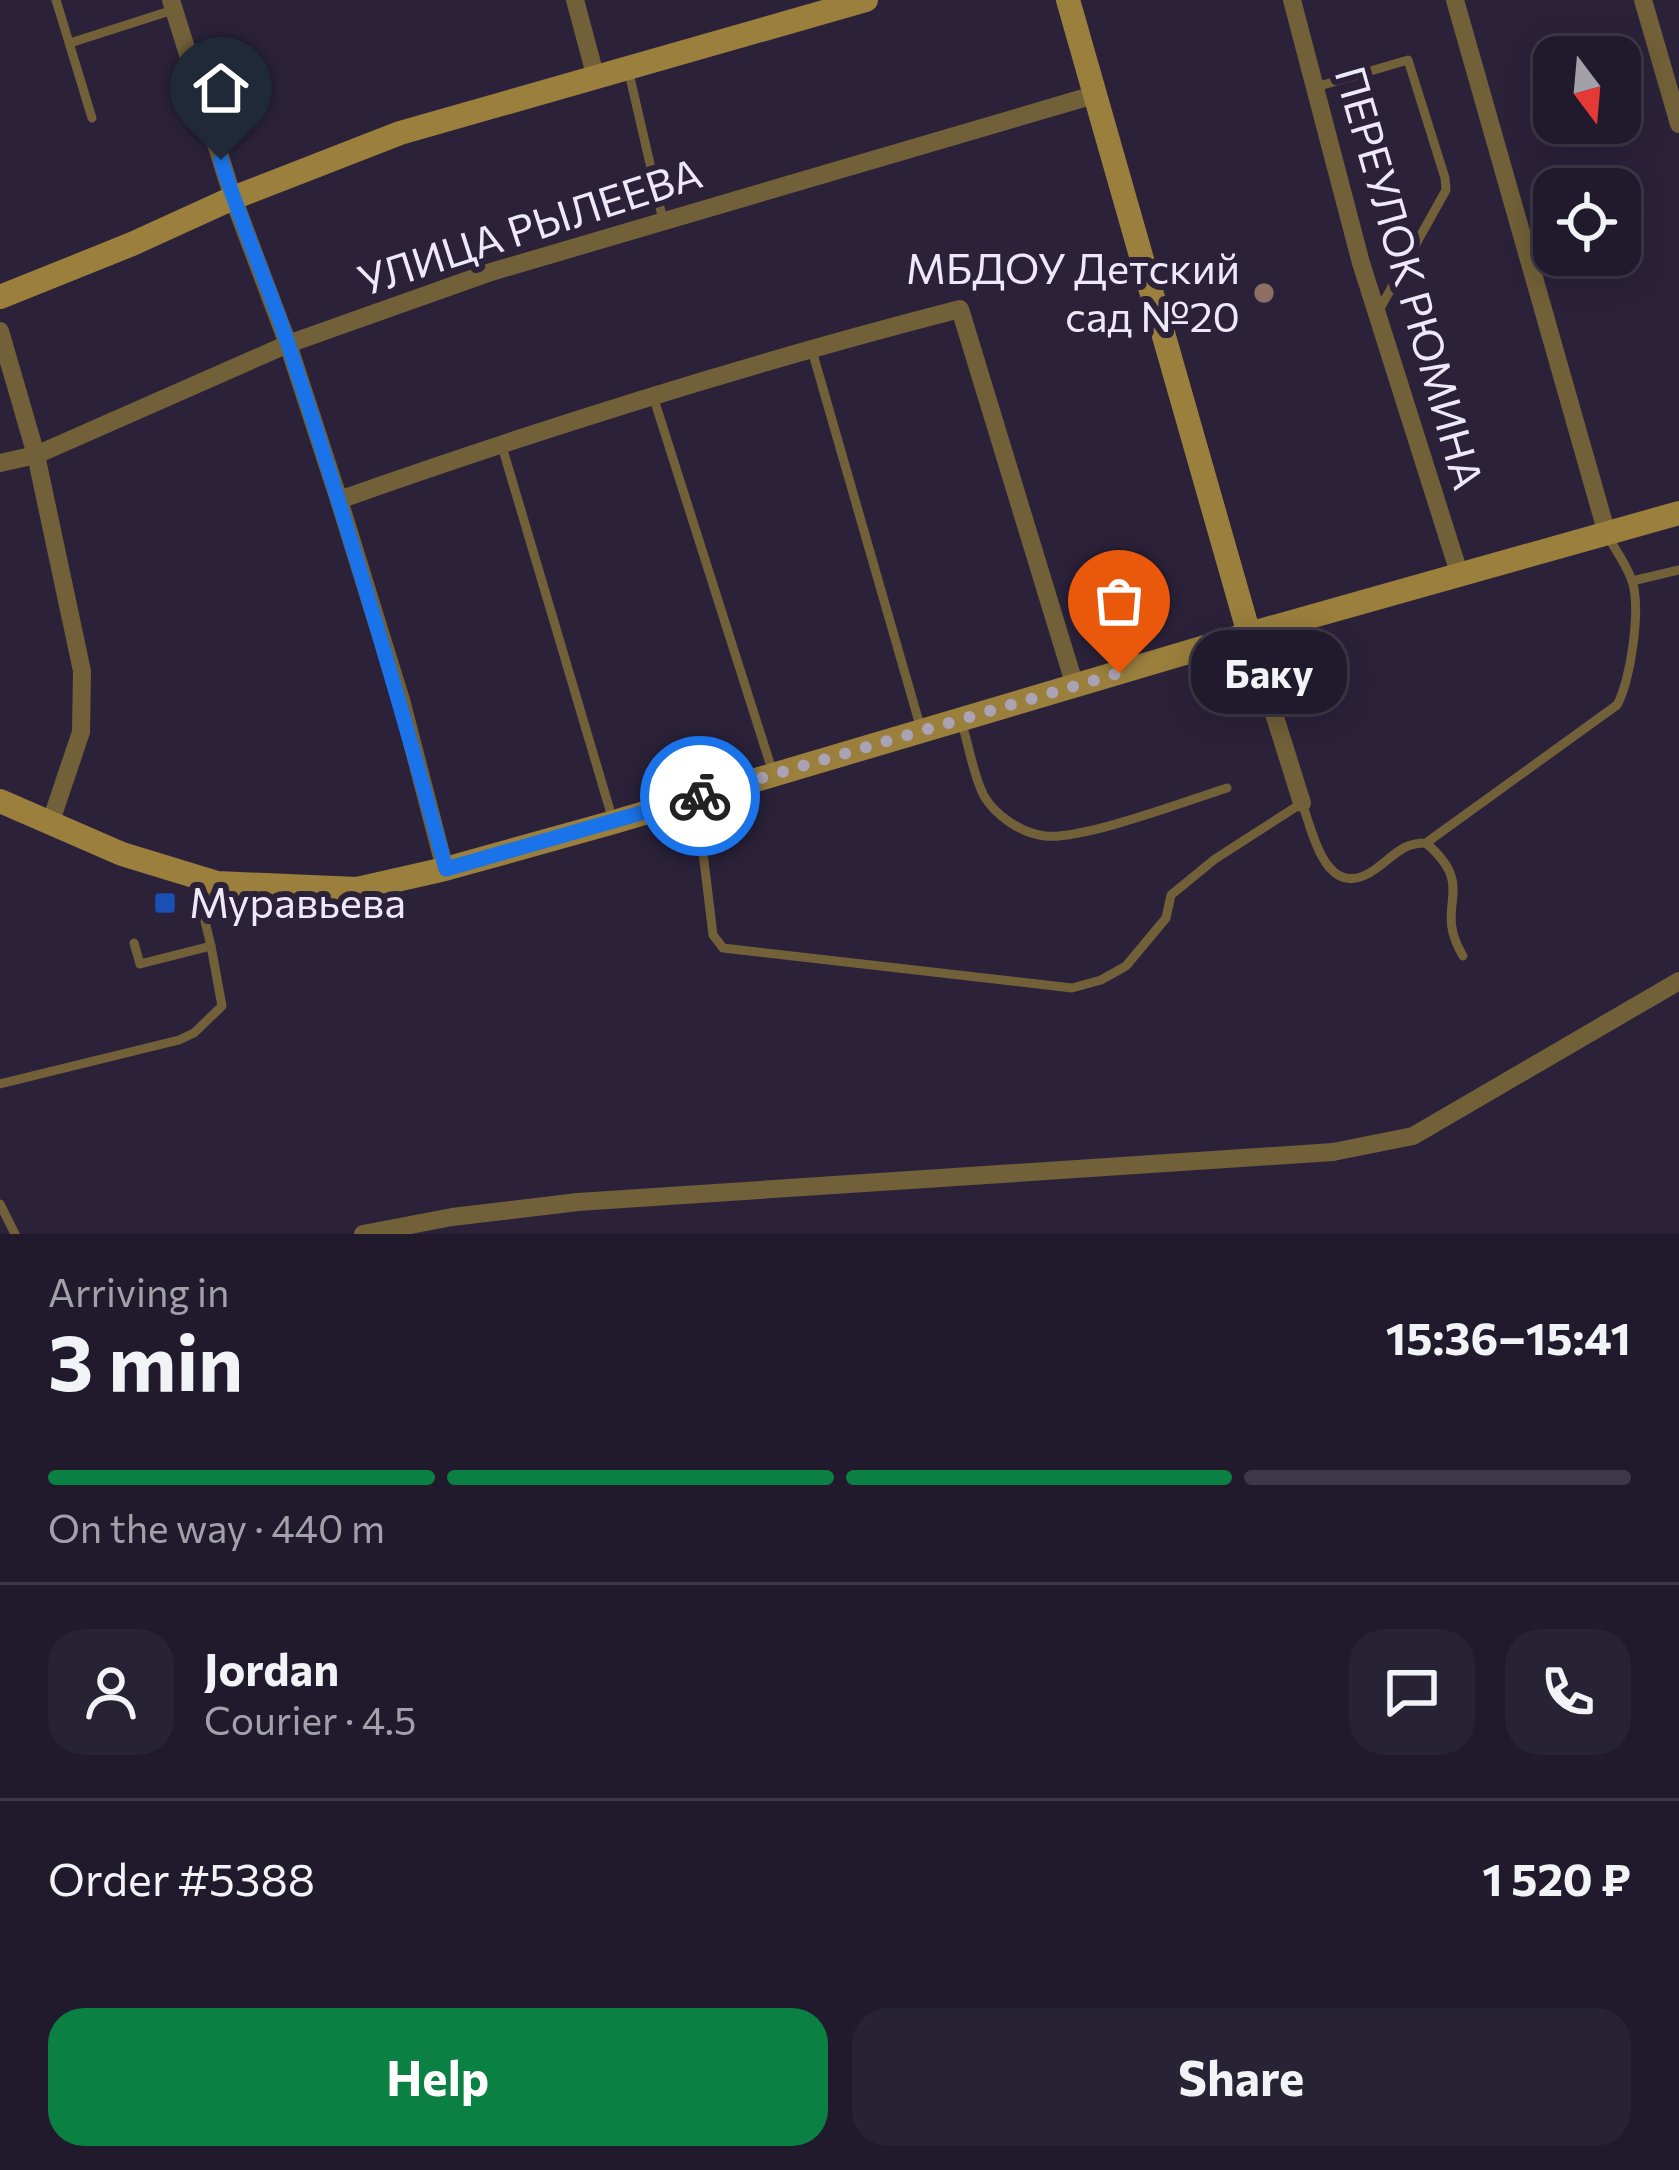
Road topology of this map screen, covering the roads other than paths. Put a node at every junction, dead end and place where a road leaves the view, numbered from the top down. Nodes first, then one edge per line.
1 (56, 0) edge
2 (575, 0) edge
3 (866, 0) edge
4 (1068, 0) edge
5 (1292, 0) edge
6 (1455, 0) edge
7 (1642, 0) edge
8 (172, 5) edge
9 (70, 43) junction
10 (628, 68) junction
11 (596, 78) junction
12 (1314, 88) junction
13 (1094, 95) junction
14 (92, 118) dead end
15 (1679, 124) edge
16 (233, 198) junction
17 (663, 220) junction
18 (0, 297) edge
19 (1378, 312) junction
20 (0, 331) edge
21 (288, 344) junction
22 (811, 347) junction
23 (653, 396) junction
24 (502, 442) junction
25 (36, 455) junction
26 (0, 463) edge
27 (338, 500) junction
28 (1679, 513) edge
29 (1606, 534) junction
30 (1679, 570) edge
31 (1460, 576) junction
32 (1632, 581) junction
33 (1249, 634) junction
34 (1076, 686) junction
35 (961, 718) junction
36 (921, 730) junction
37 (773, 773) junction
38 (1227, 788) dead end
39 (696, 797) junction
40 (0, 801) edge
41 (1302, 803) junction
42 (51, 821) junction
43 (614, 822) junction
44 (1426, 843) junction
45 (446, 869) junction
46 (217, 883) junction
47 (134, 943) dead end
48 (212, 946) junction
49 (1462, 956) dead end
50 (1679, 981) edge
51 (0, 1084) edge
52 (0, 1204) edge
53 (15, 1234) edge
54 (364, 1234) edge

1 - 9 lane
2 - 11 street
3 - 10 street
4 - 13 street
5 - 12 street, ПЕРЕУЛОК РЮМИНА
6 - 29 street
7 - 15 street
8 - 9 lane
8 - 16 street
9 - 14 lane
10 - 11 street
10 - 17 lane
11 - 16 street
12 - 19 street, ПЕРЕУЛОК РЮМИНА
12 - 19 lane
13 - 17 street, УЛИЦА РЫЛЕЕВА
13 - 33 street
16 - 18 street
16 - 21 street
17 - 21 street, УЛИЦА РЫЛЕЕВА
19 - 31 street, ПЕРЕУЛОК РЮМИНА
20 - 25 street
21 - 25 street, УЛИЦА РЫЛЕЕВА
21 - 27 street
22 - 23 street
22 - 34 street
22 - 36 lane
23 - 24 street
23 - 37 lane
24 - 27 street
24 - 43 lane
25 - 26 street, УЛИЦА РЫЛЕЕВА
25 - 42 street
27 - 45 street
28 - 29 street
29 - 31 street
29 - 32 lane
30 - 32 lane
31 - 33 street
32 - 44 lane
33 - 34 street
33 - 41 street
34 - 35 street
35 - 36 street
35 - 38 lane
36 - 37 street
37 - 39 street
39 - 41 lane
39 - 43 street
40 - 42 street
41 - 44 lane
42 - 46 street
43 - 45 street
44 - 49 lane
45 - 46 street
46 - 48 lane
47 - 48 lane
48 - 51 lane
50 - 54 street
52 - 53 lane

